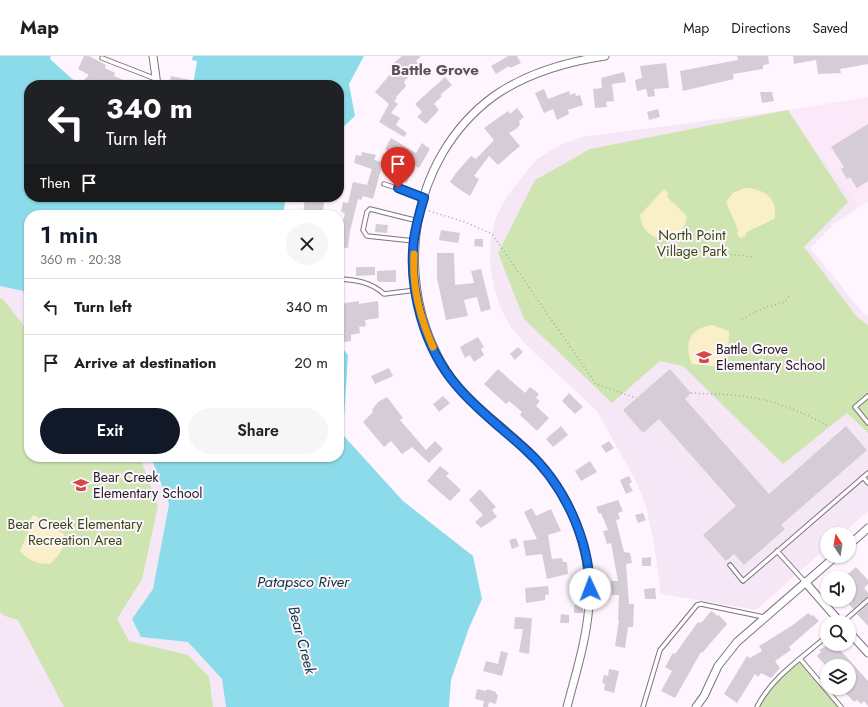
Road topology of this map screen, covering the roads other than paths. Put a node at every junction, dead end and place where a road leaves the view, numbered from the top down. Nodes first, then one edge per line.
1 (153, 56) edge
2 (605, 56) edge
3 (102, 58) dead end
4 (152, 80) edge
5 (157, 80) edge
6 (384, 184) dead end
7 (424, 198) junction
8 (418, 221) junction
9 (414, 241) junction
10 (344, 279) edge
11 (416, 290) junction
12 (868, 396) edge
13 (868, 423) edge
14 (868, 473) edge
15 (863, 477) junction
16 (868, 483) edge
17 (868, 528) edge
18 (856, 539) edge
19 (777, 551) junction
20 (828, 563) edge
21 (730, 565) dead end
22 (805, 582) junction
23 (868, 600) edge
24 (836, 615) edge
25 (850, 615) edge
26 (764, 617) junction
27 (856, 640) edge
28 (820, 642) edge
29 (868, 654) edge
30 (800, 660) junction
31 (567, 707) edge
32 (643, 707) edge
33 (696, 707) edge
34 (757, 707) edge
35 (841, 707) edge

1 - 5 street
2 - 7 street
3 - 4 lane
6 - 7 lane
7 - 8 street
8 - 9 street
8 - 9 lane
9 - 11 street
10 - 11 lane
11 - 31 street
12 - 13 lane
14 - 15 lane
15 - 16 lane
15 - 19 lane
17 - 18 street
19 - 21 lane
19 - 22 lane
20 - 22 street
22 - 24 street
22 - 26 street
23 - 25 lane
26 - 32 lane
26 - 33 street
27 - 29 street
28 - 30 lane
30 - 34 lane
30 - 35 lane

